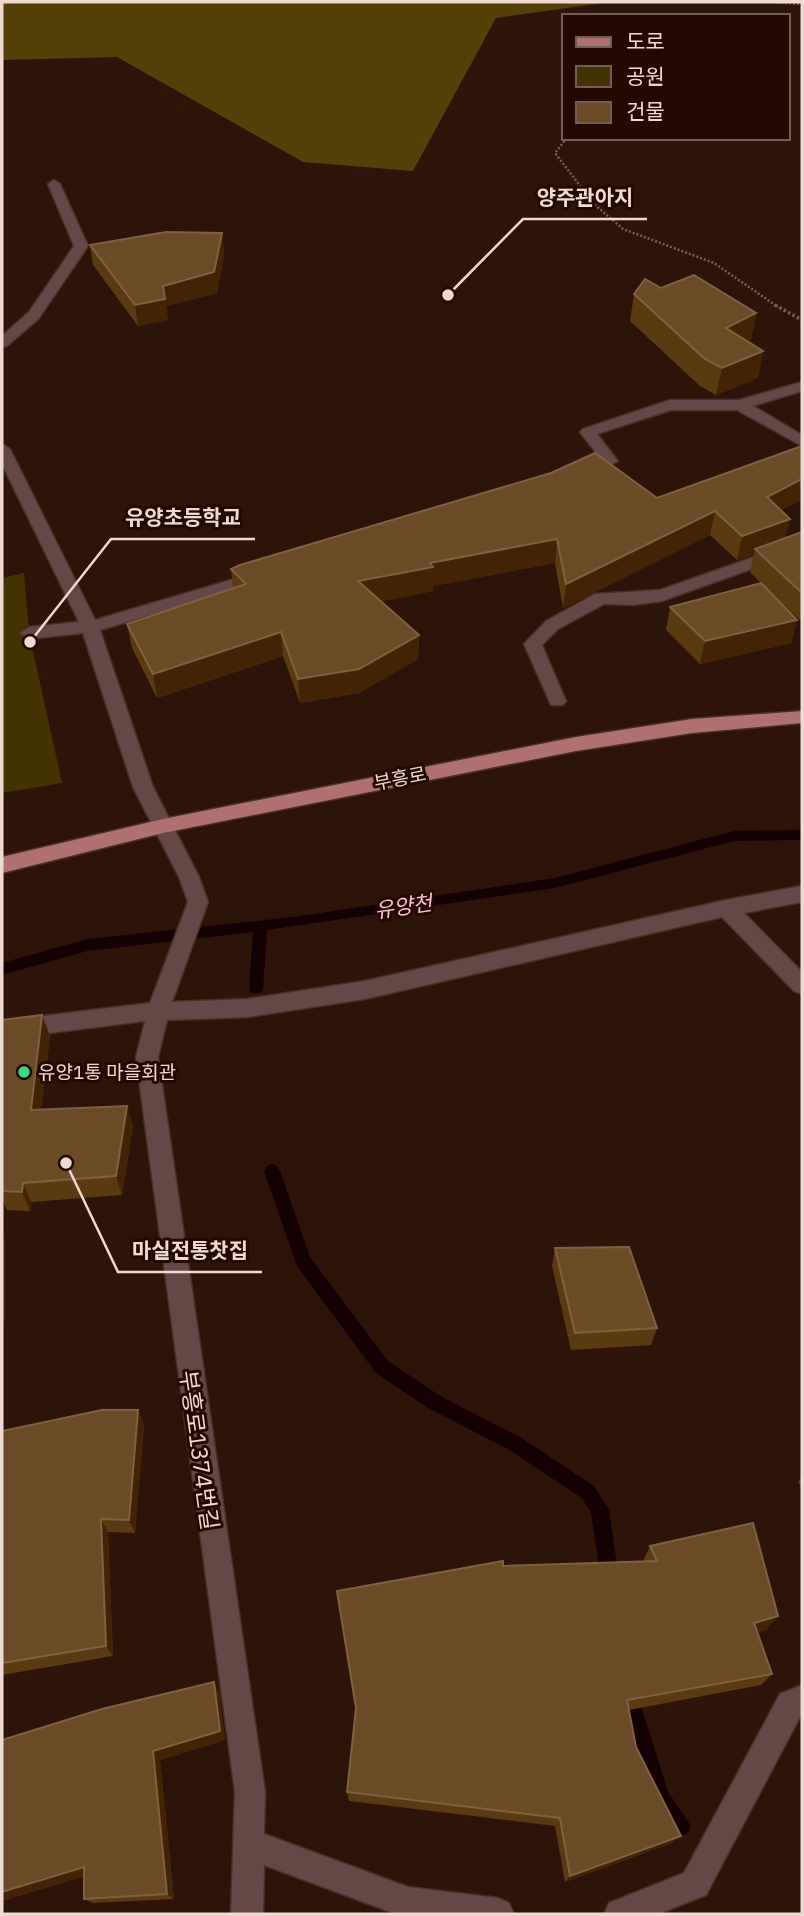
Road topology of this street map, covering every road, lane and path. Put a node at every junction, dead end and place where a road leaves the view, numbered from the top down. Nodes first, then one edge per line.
1 (773, 2) edge
2 (802, 4) edge
3 (565, 140) edge
4 (54, 184) dead end
5 (802, 320) edge
6 (2, 343) edge
7 (802, 386) edge
8 (740, 405) junction
9 (802, 441) edge
10 (2, 449) edge
11 (565, 482) edge
12 (802, 545) edge
13 (276, 571) edge
14 (90, 627) junction
15 (29, 633) dead end
16 (557, 701) dead end
17 (802, 717) edge
18 (163, 826) junction
19 (2, 865) edge
20 (802, 894) edge
21 (726, 908) junction
22 (802, 985) edge
23 (162, 1000) junction
24 (2, 1030) edge
25 (802, 1699) edge
26 (249, 1844) junction
27 (247, 1914) edge
28 (498, 1914) edge
29 (620, 1914) edge

1 - 2 path
3 - 5 path
4 - 6 street
7 - 8 street
8 - 9 street
8 - 11 street
10 - 14 street
12 - 16 street
13 - 14 street
14 - 15 street
14 - 18 street
17 - 18 main road, 부흥로
18 - 19 main road, 부흥로
18 - 23 street, 부흥로1374번길
20 - 21 street
21 - 22 street
21 - 23 street
23 - 24 street
23 - 26 street, 부흥로1374번길
25 - 29 street
26 - 27 street, 부흥로1374번길
26 - 28 street

